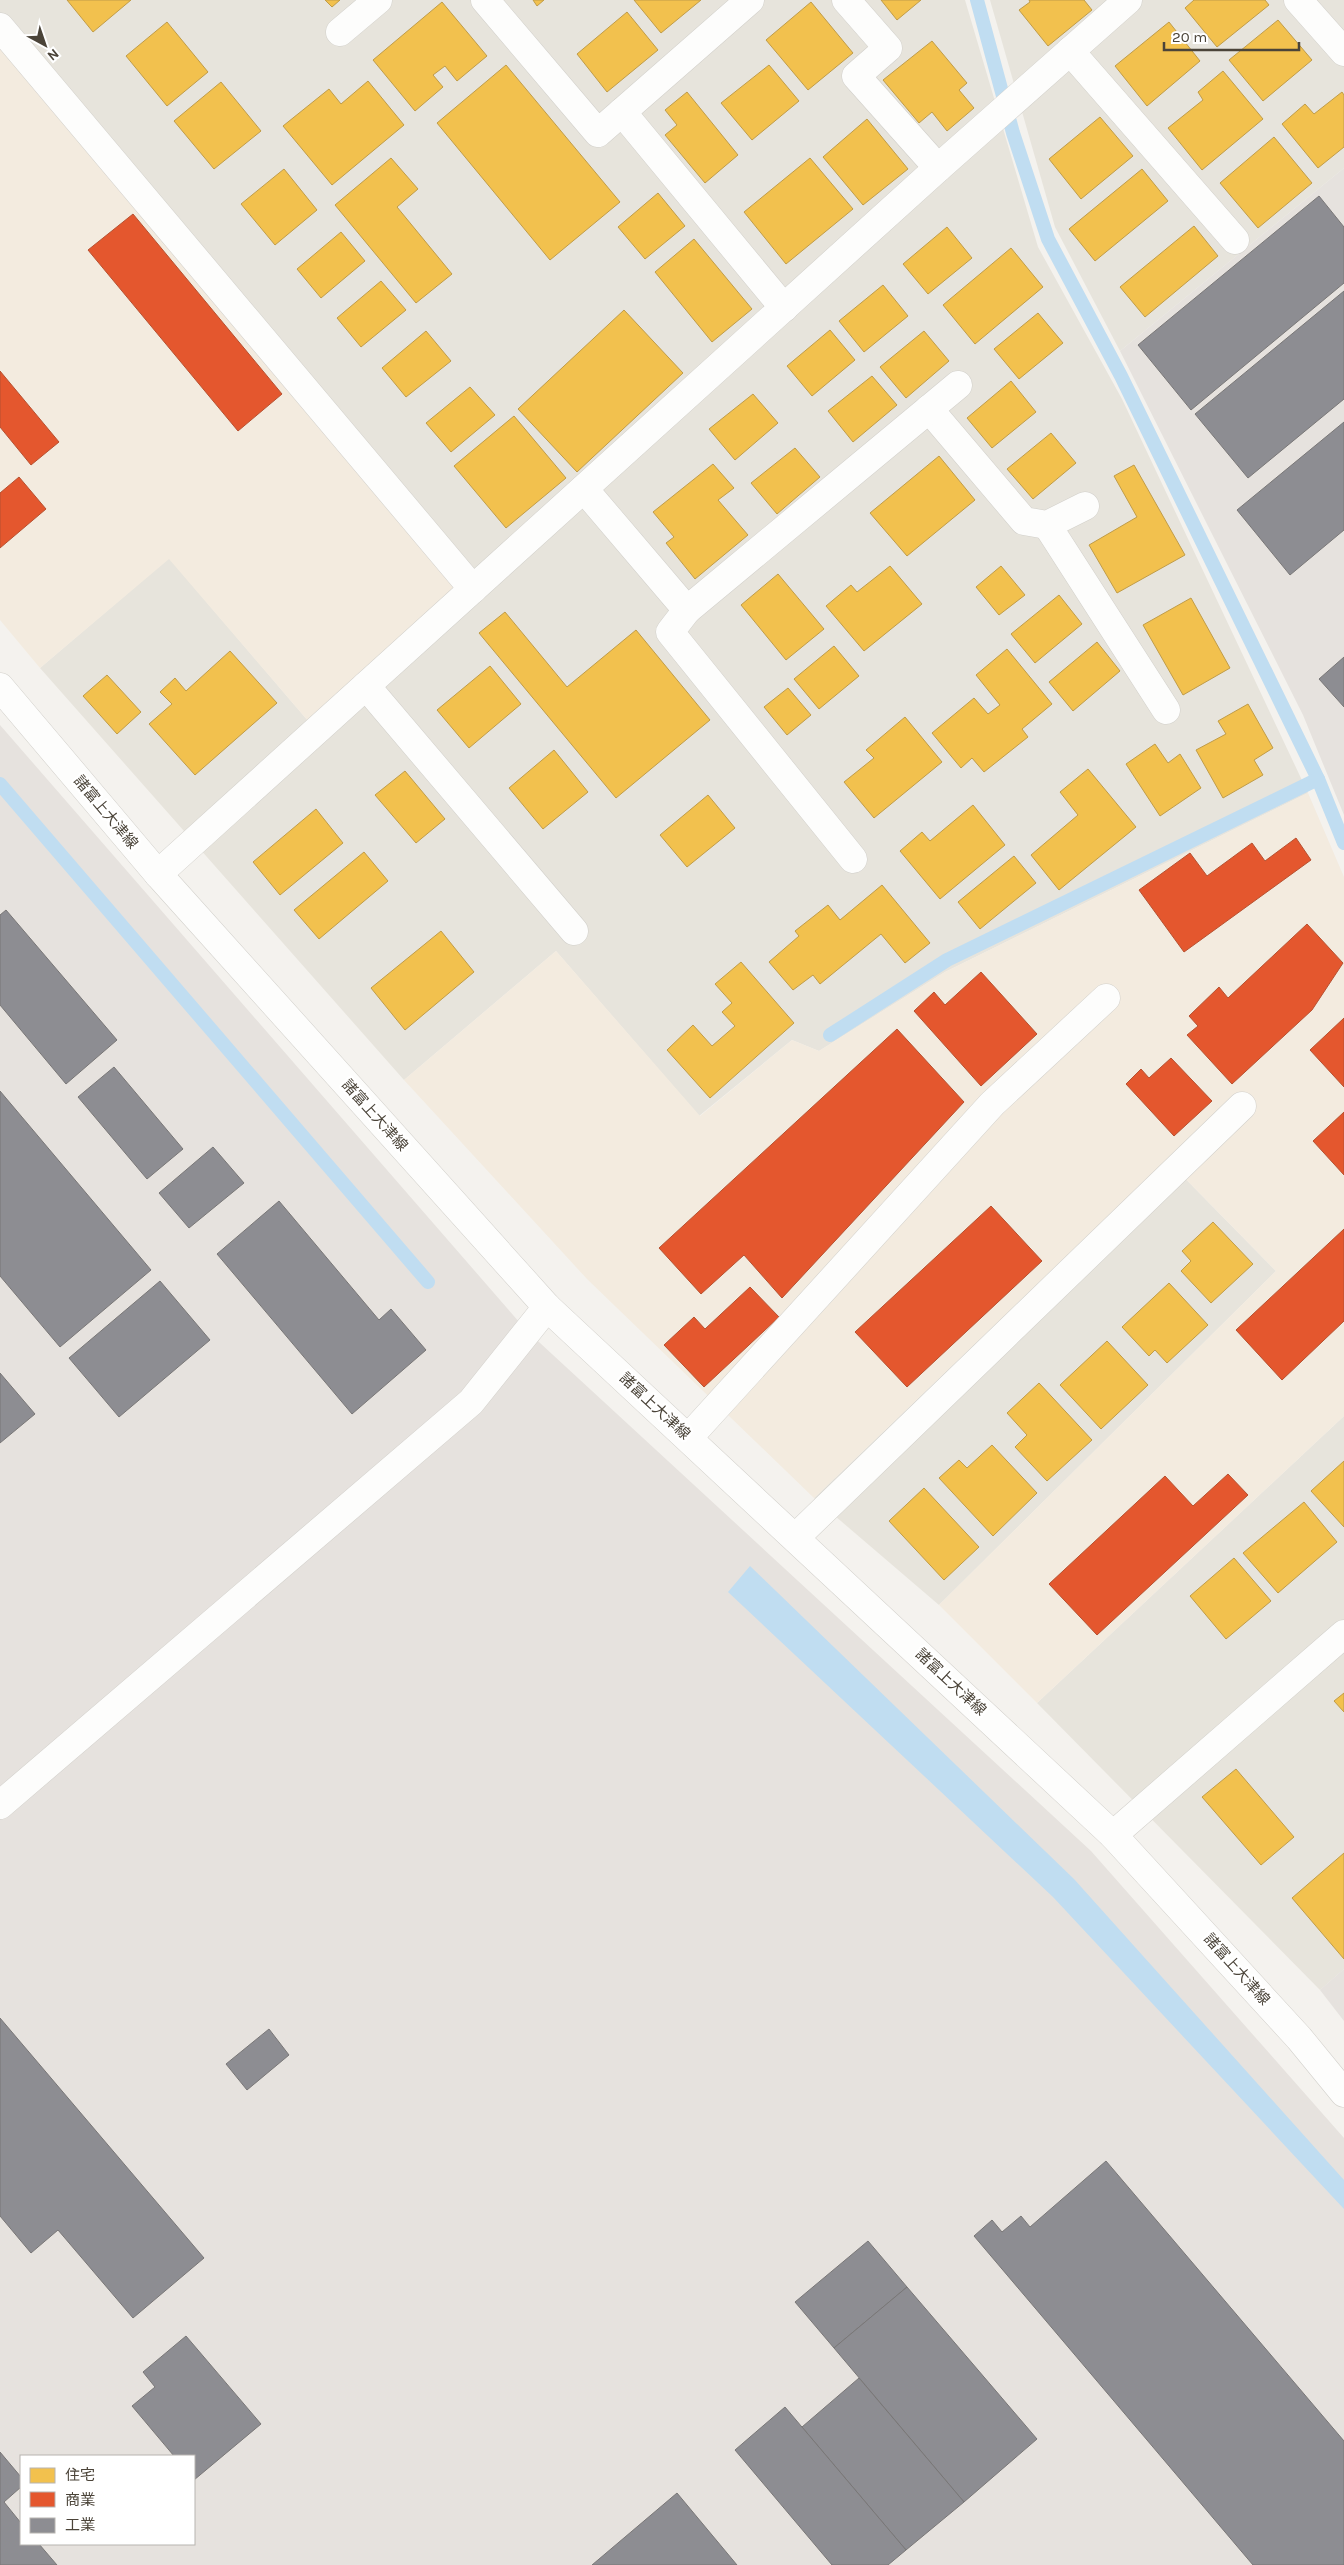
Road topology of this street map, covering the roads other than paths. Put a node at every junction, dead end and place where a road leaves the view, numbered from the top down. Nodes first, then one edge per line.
1 (378, 0) edge
2 (485, 0) edge
3 (750, 0) edge
4 (846, 0) edge
5 (1128, 0) edge
6 (1298, 0) edge
7 (0, 27) edge
8 (340, 32) dead end
9 (1070, 51) junction
10 (1344, 52) edge
11 (622, 112) junction
12 (938, 168) junction
13 (1235, 240) dead end
14 (784, 308) junction
15 (958, 385) dead end
16 (929, 409) junction
17 (584, 490) junction
18 (1085, 506) dead end
19 (1047, 525) junction
20 (473, 589) junction
21 (687, 610) junction
22 (0, 686) edge
23 (366, 686) junction
24 (1166, 710) dead end
25 (853, 859) dead end
26 (158, 874) junction
27 (574, 931) dead end
28 (1106, 998) dead end
29 (1242, 1106) dead end
30 (547, 1307) junction
31 (688, 1437) junction
32 (796, 1537) junction
33 (1344, 1634) edge
34 (0, 1805) edge
35 (1114, 1835) junction
36 (1344, 2093) edge

1 - 8 street
2 - 11 street
3 - 11 street
4 - 12 street
5 - 9 street
6 - 10 street
7 - 20 street
9 - 12 street
9 - 13 street
11 - 14 street
12 - 14 street
14 - 17 street
15 - 16 street
16 - 19 street
16 - 21 street
17 - 20 street
17 - 21 street
18 - 19 street
19 - 24 street
20 - 23 street
21 - 25 street
22 - 26 street, 諸富上大津線
23 - 26 street
23 - 27 street
26 - 30 street, 諸富上大津線
28 - 31 street
29 - 32 street
30 - 31 street, 諸富上大津線
30 - 34 street
31 - 32 street, 諸富上大津線
32 - 35 street, 諸富上大津線
33 - 35 street
35 - 36 street, 諸富上大津線

